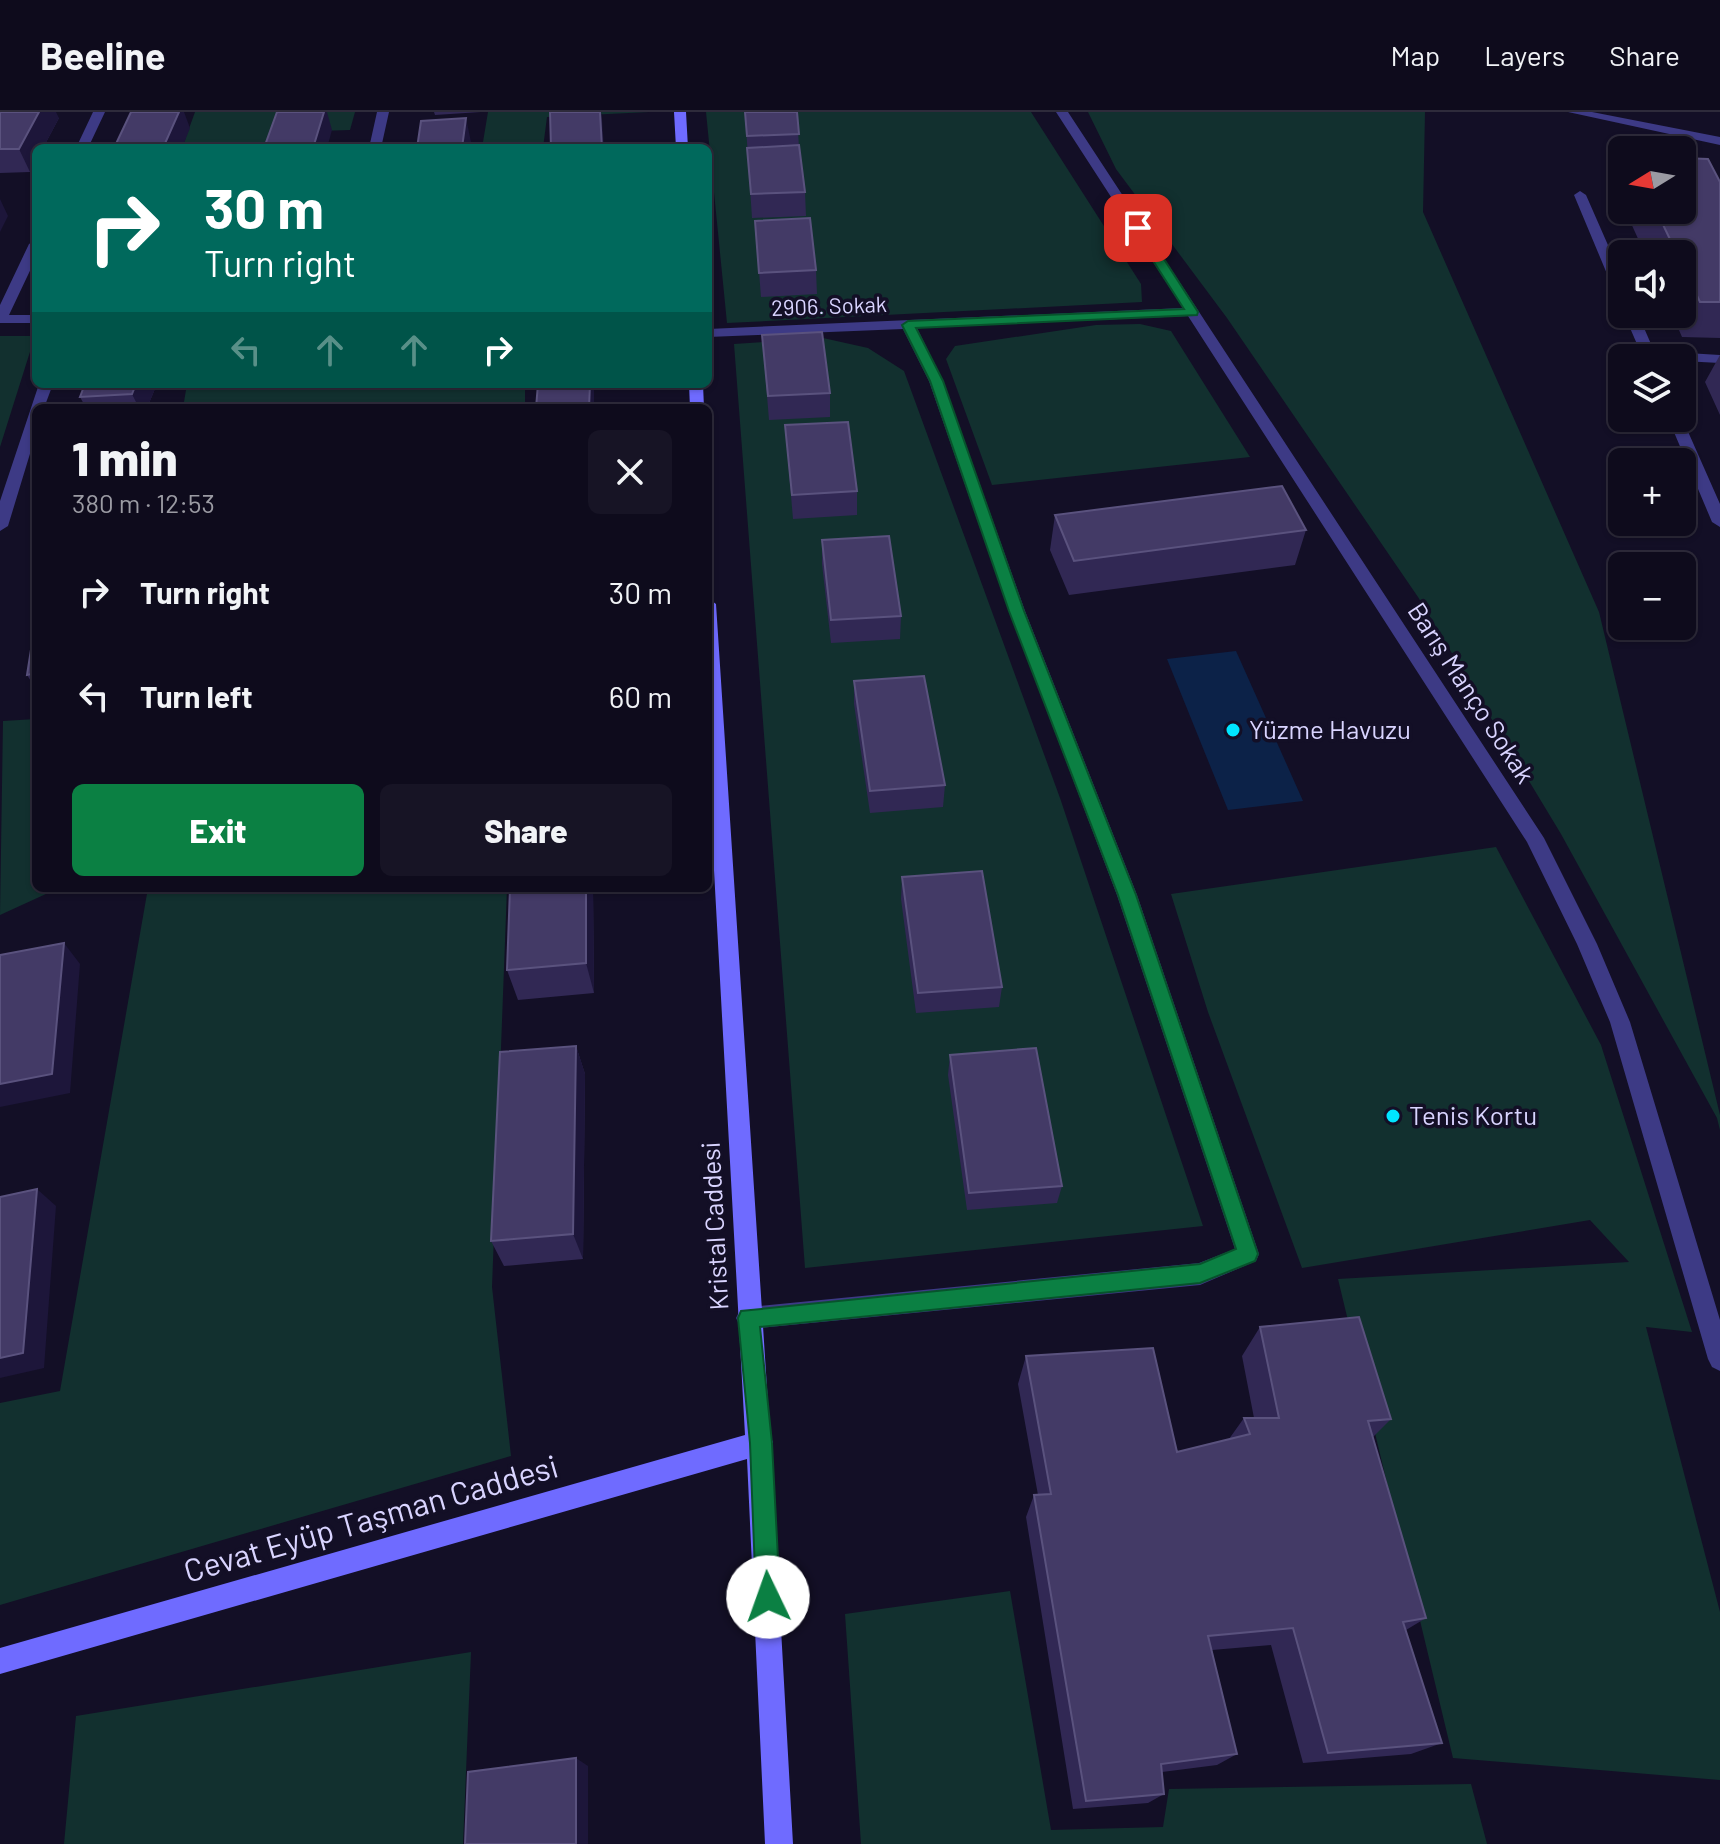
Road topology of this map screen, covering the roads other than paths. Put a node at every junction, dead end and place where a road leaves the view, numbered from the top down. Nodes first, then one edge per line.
1 (99, 112) edge
2 (383, 112) edge
3 (680, 112) edge
4 (1062, 112) edge
5 (1574, 112) edge
6 (1720, 141) edge
7 (84, 144) edge
8 (376, 144) edge
9 (682, 144) edge
10 (1580, 195) dead end
11 (32, 252) edge
12 (1608, 260) edge
13 (1192, 312) junction
14 (0, 319) edge
15 (32, 319) edge
16 (908, 325) junction
17 (712, 333) edge
18 (1696, 358) edge
19 (1720, 359) edge
20 (32, 422) edge
21 (1681, 432) edge
22 (1720, 522) edge
23 (0, 526) edge
24 (712, 675) edge
25 (748, 1318) junction
26 (1720, 1359) edge
27 (761, 1443) junction
28 (0, 1661) edge
29 (779, 1844) edge

1 - 7 street
2 - 8 street
3 - 9 street
4 - 13 street, Barış Manço Sokak
5 - 6 street
10 - 12 street
11 - 14 street
13 - 16 street, 2906. Sokak
13 - 26 street, Barış Manço Sokak
14 - 15 street
16 - 17 street, 2906. Sokak
16 - 25 street
18 - 19 street
20 - 23 street
21 - 22 street
24 - 25 street, Kristal Caddesi
25 - 27 street, Kristal Caddesi
27 - 28 street, Cevat Eyüp Taşman Caddesi
27 - 29 street, Kristal Caddesi

